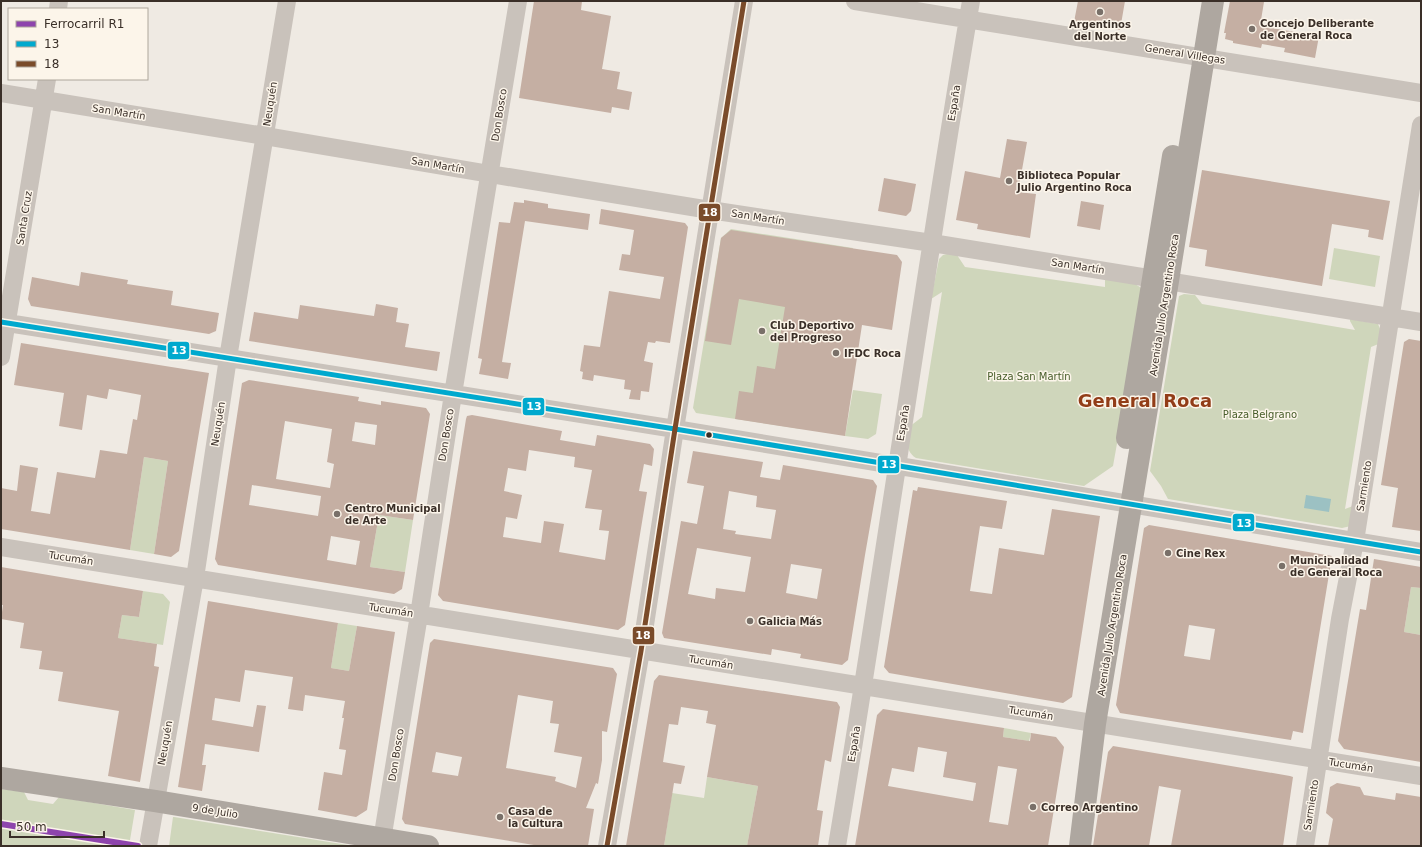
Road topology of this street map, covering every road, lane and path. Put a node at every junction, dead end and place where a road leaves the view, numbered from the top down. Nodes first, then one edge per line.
1 (287, 1) edge
2 (518, 1) edge
3 (744, 1) edge
4 (855, 1) edge
5 (971, 1) edge
6 (1198, 1) edge
7 (1213, 1) edge
8 (968, 20) junction
9 (1196, 56) junction
10 (47, 80) edge
11 (1, 93) edge
12 (1421, 93) edge
13 (44, 100) junction
14 (1421, 125) edge
15 (265, 136) junction
16 (490, 174) junction
17 (710, 210) junction
18 (932, 243) junction
19 (1160, 279) junction
20 (1390, 317) junction
21 (4, 322) edge
22 (1421, 322) edge
23 (1, 357) edge
24 (228, 358) junction
25 (453, 394) junction
26 (675, 429) junction
27 (896, 466) junction
28 (1124, 502) junction
29 (1355, 541) junction
30 (1, 547) edge
31 (1421, 552) edge
32 (195, 578) junction
33 (419, 615) junction
34 (641, 651) junction
35 (864, 686) junction
36 (1090, 723) junction
37 (1318, 760) junction
38 (1421, 776) edge
39 (1, 778) edge
40 (155, 801) junction
41 (382, 842) edge
42 (148, 846) edge
43 (428, 846) edge
44 (607, 846) edge
45 (837, 846) edge
46 (1065, 846) edge
47 (1080, 846) edge
48 (1305, 846) edge

1 - 15 street, Neuquén
2 - 16 street, Don Bosco
3 - 17 street
4 - 8 street, General Villegas
5 - 8 street, España
6 - 9 main road, Avenida Julio Argentino Roca
7 - 9 main road, Avenida Julio Argentino Roca
8 - 9 street, General Villegas
8 - 18 street, España
9 - 12 street, General Villegas
9 - 19 main road, Avenida Julio Argentino Roca
10 - 13 street, Santa Cruz
11 - 13 street, San Martín
13 - 15 street, San Martín
13 - 21 street, Santa Cruz
14 - 20 street, Sarmiento
15 - 16 street, San Martín
15 - 24 street, Neuquén
16 - 17 street, San Martín
16 - 25 street, Don Bosco
17 - 18 street, San Martín
17 - 26 street
18 - 19 street, San Martín
18 - 27 street, España
19 - 20 street, San Martín
19 - 28 main road, Avenida Julio Argentino Roca
20 - 22 street, San Martín
20 - 29 street, Sarmiento
21 - 23 street, Santa Cruz
21 - 24 street
24 - 25 street
24 - 32 street, Neuquén
25 - 26 street
25 - 33 street, Don Bosco
26 - 27 street
26 - 34 street
27 - 28 street
27 - 35 street, España
28 - 29 street
28 - 36 main road, Avenida Julio Argentino Roca
29 - 31 street
29 - 37 street, Sarmiento
30 - 32 street, Tucumán
32 - 33 street, Tucumán
32 - 40 street, Neuquén
33 - 34 street, Tucumán
33 - 41 street, Don Bosco
34 - 35 street, Tucumán
34 - 44 street
35 - 36 street, Tucumán
35 - 45 street, España
36 - 37 street, Tucumán
36 - 46 main road, Avenida Julio Argentino Roca
36 - 47 main road, Avenida Julio Argentino Roca
37 - 38 street, Tucumán
37 - 48 street, Sarmiento
39 - 40 main road, 9 de Julio
40 - 41 main road, 9 de Julio
40 - 42 street, Neuquén
41 - 43 main road, 9 de Julio

